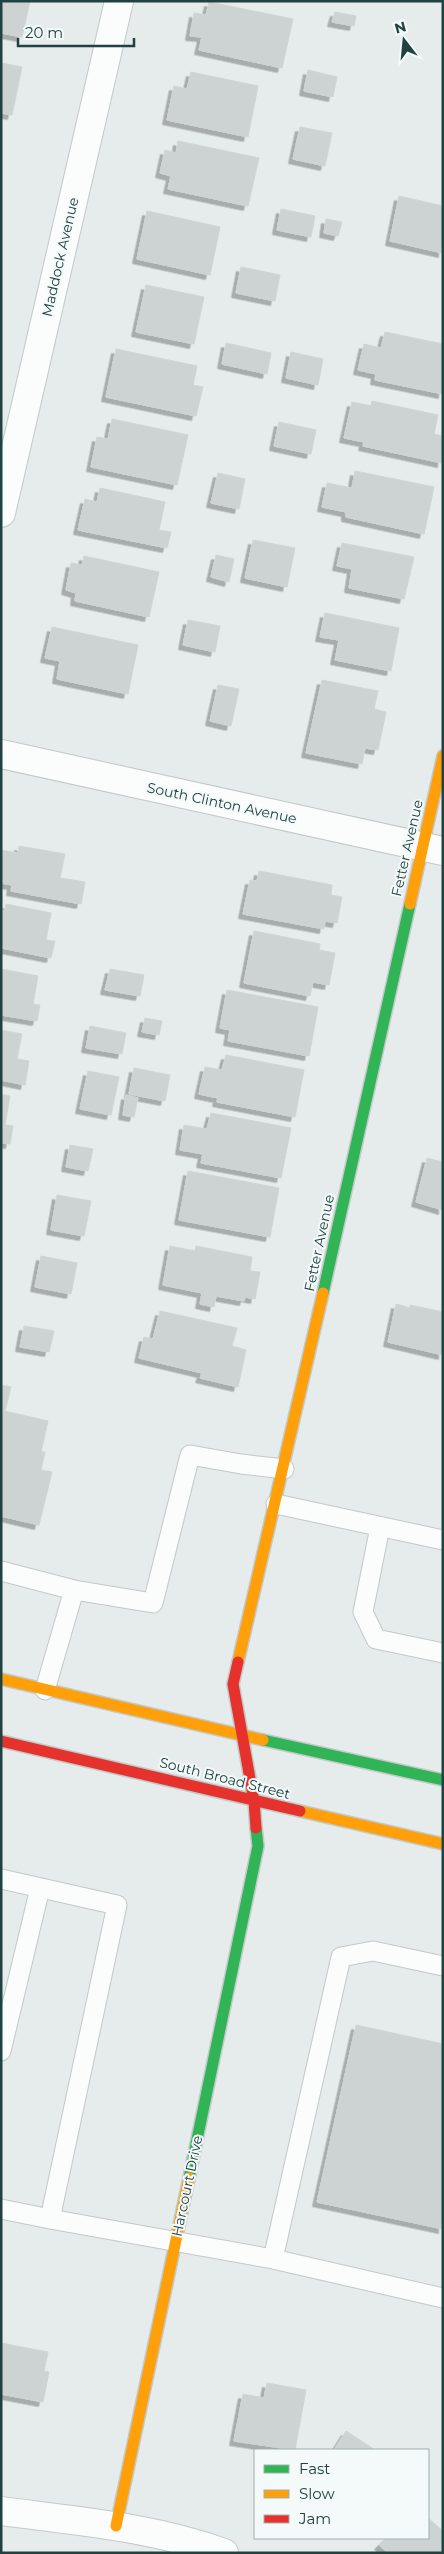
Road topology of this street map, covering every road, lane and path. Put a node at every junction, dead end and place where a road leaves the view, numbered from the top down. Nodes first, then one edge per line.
1 (119, 1) edge
2 (1, 513) edge
3 (1, 754) edge
4 (443, 756) edge
5 (432, 848) edge
6 (284, 1469) junction
7 (276, 1504) junction
8 (380, 1527) junction
9 (443, 1540) edge
10 (1, 1571) edge
11 (74, 1590) junction
12 (443, 1653) edge
13 (1, 1678) edge
14 (45, 1690) junction
15 (244, 1736) junction
16 (1, 1741) edge
17 (443, 1780) edge
18 (254, 1801) junction
19 (443, 1844) edge
20 (1, 1879) edge
21 (40, 1888) junction
22 (443, 1966) edge
23 (1, 2051) edge
24 (1, 2209) edge
25 (50, 2218) junction
26 (175, 2243) junction
27 (272, 2258) junction
28 (443, 2298) edge
29 (1, 2511) edge
30 (116, 2526) junction
31 (224, 2553) edge

1 - 2 street, Maddock Avenue
3 - 5 street, South Clinton Avenue
4 - 5 street, Fetter Avenue
5 - 6 street, Fetter Avenue
6 - 7 street, Fetter Avenue
6 - 11 lane
7 - 8 lane
7 - 15 street, Fetter Avenue
8 - 9 lane
8 - 12 lane
10 - 11 lane
11 - 14 lane
13 - 14 street
14 - 15 street
15 - 17 street
15 - 18 street, Harcourt Drive
16 - 18 street, South Broad Street
18 - 19 street, South Broad Street
18 - 26 street, Harcourt Drive
20 - 21 lane
21 - 23 lane
21 - 25 lane
22 - 27 lane
24 - 25 lane
25 - 26 lane
26 - 27 lane
26 - 30 street, Harcourt Drive
27 - 28 lane
29 - 30 street
30 - 31 street

